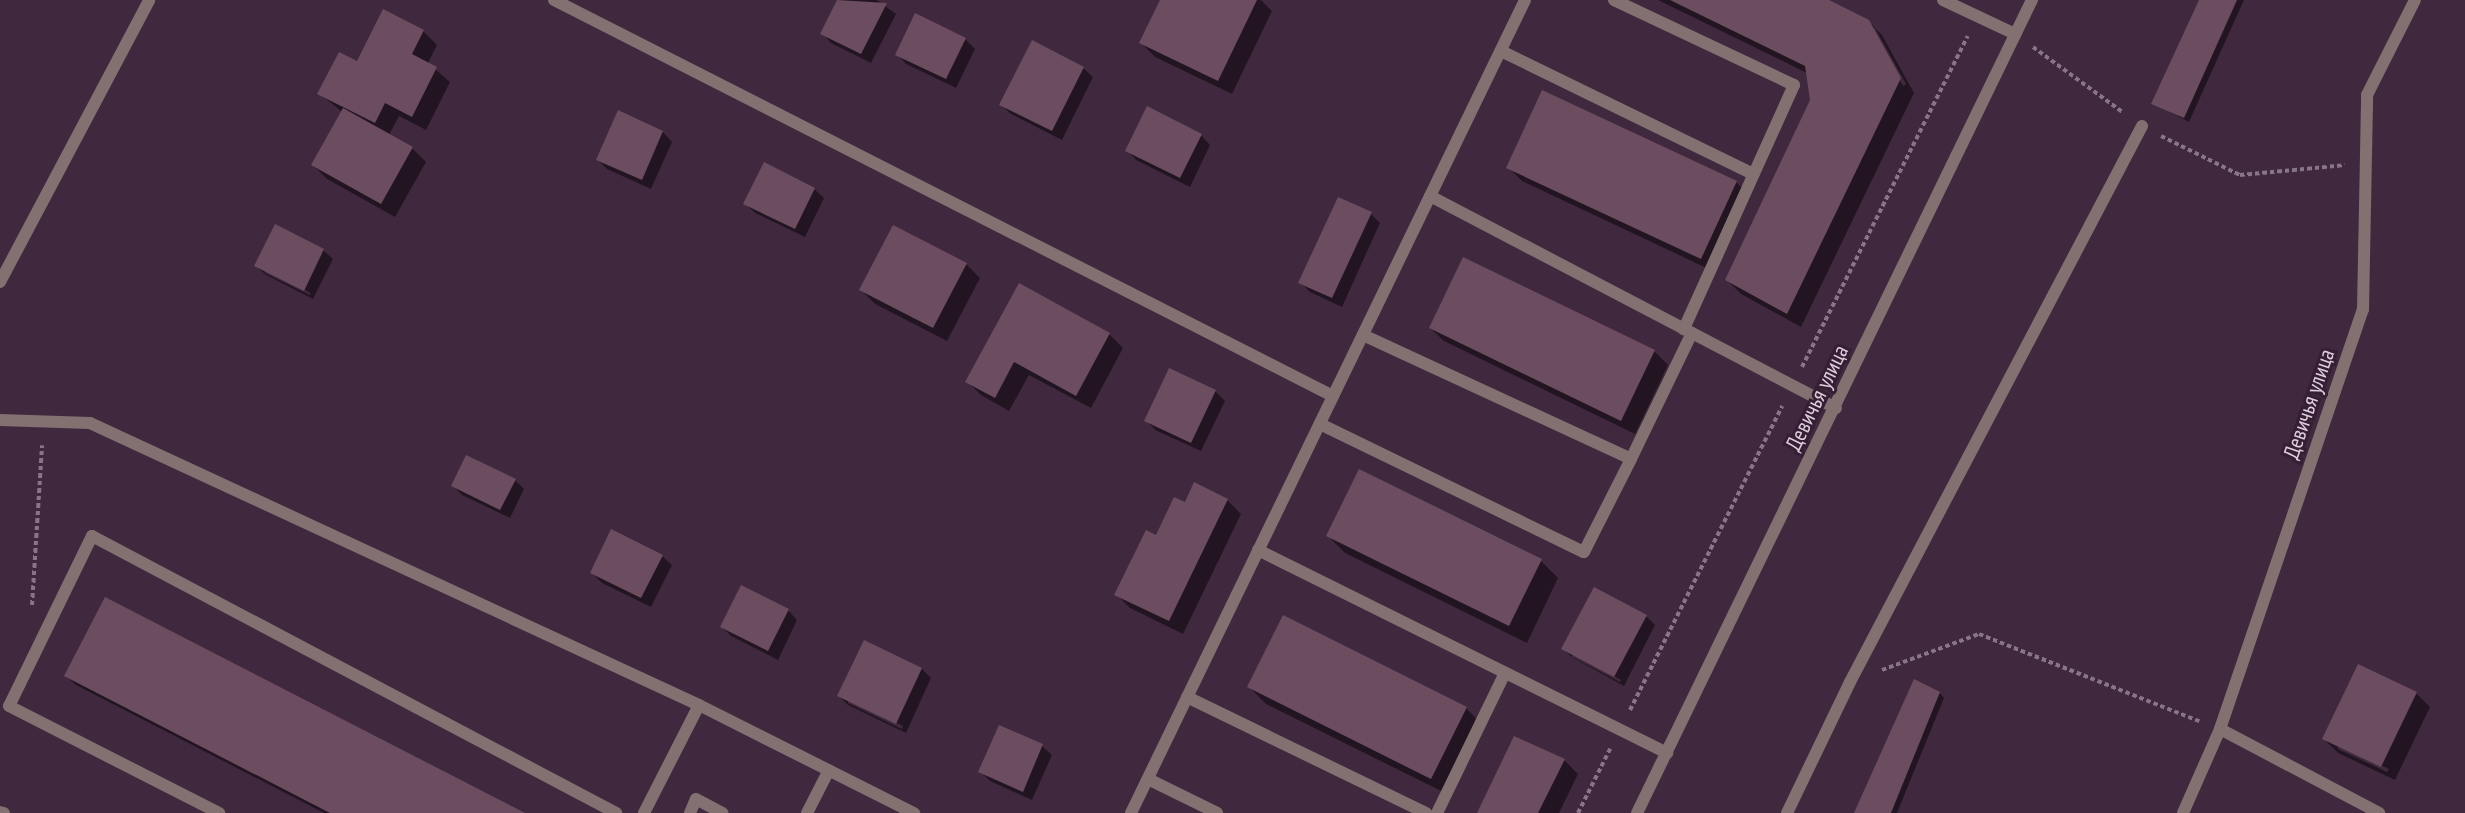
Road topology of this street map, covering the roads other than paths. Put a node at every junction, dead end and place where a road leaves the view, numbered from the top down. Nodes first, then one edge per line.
1 (149, 0) edge
2 (554, 0) edge
3 (1525, 0) edge
4 (1614, 0) edge
5 (1943, 0) edge
6 (2032, 0) edge
7 (2415, 0) edge
8 (2015, 34) junction
9 (1501, 51) junction
10 (2142, 126) road end
11 (1753, 174) junction
12 (1430, 196) junction
13 (0, 282) edge
14 (1688, 331) junction
15 (1363, 335) junction
16 (1333, 396) junction
17 (1836, 408) junction
18 (0, 420) edge
19 (1320, 424) junction
20 (1631, 459) junction
21 (1258, 550) junction
22 (1505, 673) junction
23 (1187, 697) junction
24 (699, 705) junction
25 (2220, 729) junction
26 (1667, 753) junction
27 (829, 770) junction
28 (1148, 779) junction
29 (219, 813) edge
30 (616, 813) edge
31 (644, 813) edge
32 (690, 813) edge
33 (722, 813) edge
34 (807, 813) edge
35 (914, 813) edge
36 (1131, 813) edge
37 (1217, 813) edge
38 (1426, 813) edge
39 (1437, 813) edge
40 (1637, 813) edge
41 (1787, 813) edge
42 (2183, 813) edge
43 (2379, 813) edge

1 - 13 street
2 - 16 street
3 - 9 street
4 - 11 street
5 - 8 street
6 - 8 street, Девичья улица
7 - 25 street, Девичья улица
8 - 17 street, Девичья улица
9 - 11 street
9 - 12 street
10 - 41 street
11 - 14 street
12 - 14 street
12 - 15 street
14 - 17 street
14 - 20 street
15 - 16 street
15 - 20 street
16 - 19 street
17 - 26 street, Девичья улица
18 - 24 street
19 - 20 street
19 - 21 street
21 - 22 street
21 - 23 street
22 - 26 street
22 - 39 street
23 - 28 street
23 - 38 street
24 - 27 street
24 - 31 street
25 - 42 street, Девичья улица
25 - 43 street
26 - 40 street, Девичья улица
27 - 34 street
27 - 35 street
28 - 36 street
28 - 37 street
29 - 30 street
32 - 33 street

